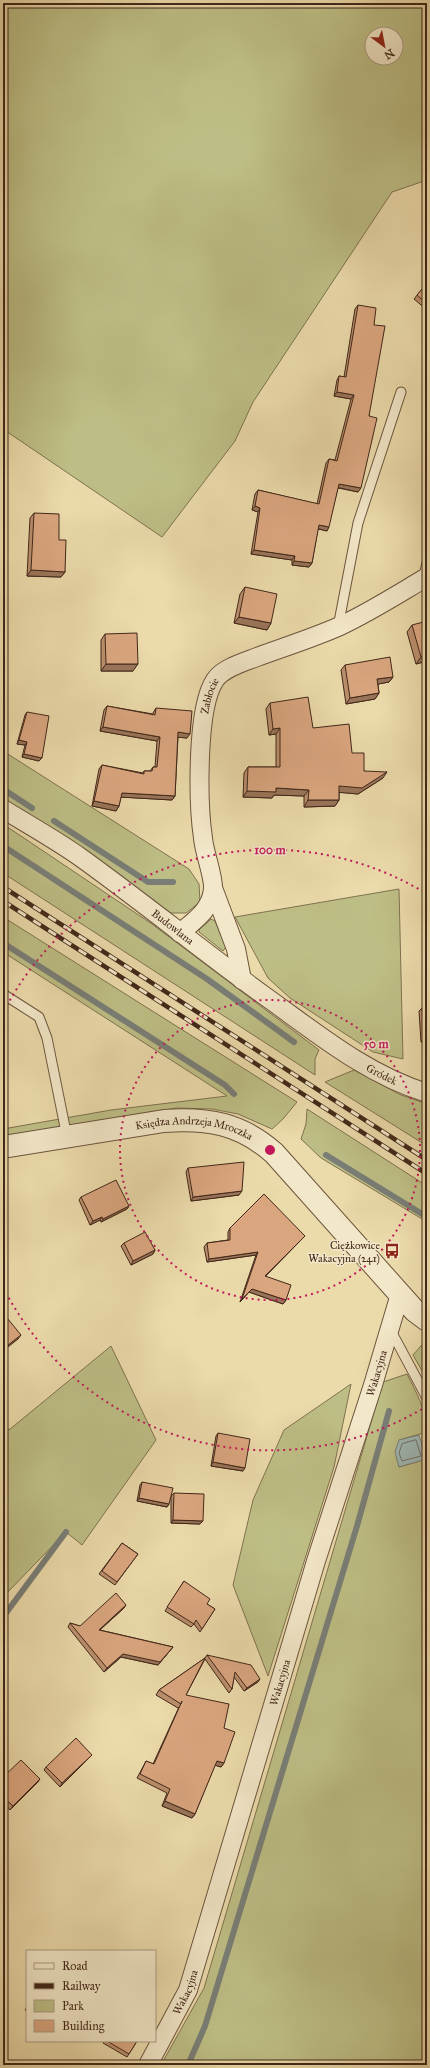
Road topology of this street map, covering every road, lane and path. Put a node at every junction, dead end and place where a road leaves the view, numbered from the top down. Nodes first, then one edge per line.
1 (401, 392) dead end
2 (427, 562) edge
3 (425, 579) edge
4 (338, 627) junction
5 (3, 810) edge
6 (213, 888) junction
7 (180, 933) junction
8 (242, 980) junction
9 (3, 994) edge
10 (339, 1049) joint
11 (427, 1092) edge
12 (67, 1137) junction
13 (3, 1147) edge
14 (400, 1294) junction
15 (427, 1320) edge
16 (390, 1328) junction
17 (427, 1398) edge
18 (148, 2065) edge

1 - 4 lane
2 - 3 lane
3 - 4 street, Zabłocie
4 - 6 street, Zabłocie
5 - 7 street, Budowlana
6 - 7 street, Zabłocie
6 - 8 street
7 - 8 street, Budowlana
8 - 10 street, Budowlana
9 - 12 lane
10 - 11 street, Gródek
12 - 13 street, Księdza Andrzeja Mroczka
12 - 14 street, Księdza Andrzeja Mroczka
14 - 15 street, Księdza Andrzeja Mroczka
14 - 16 street, Wakacyjna
16 - 17 lane
16 - 18 street, Wakacyjna

